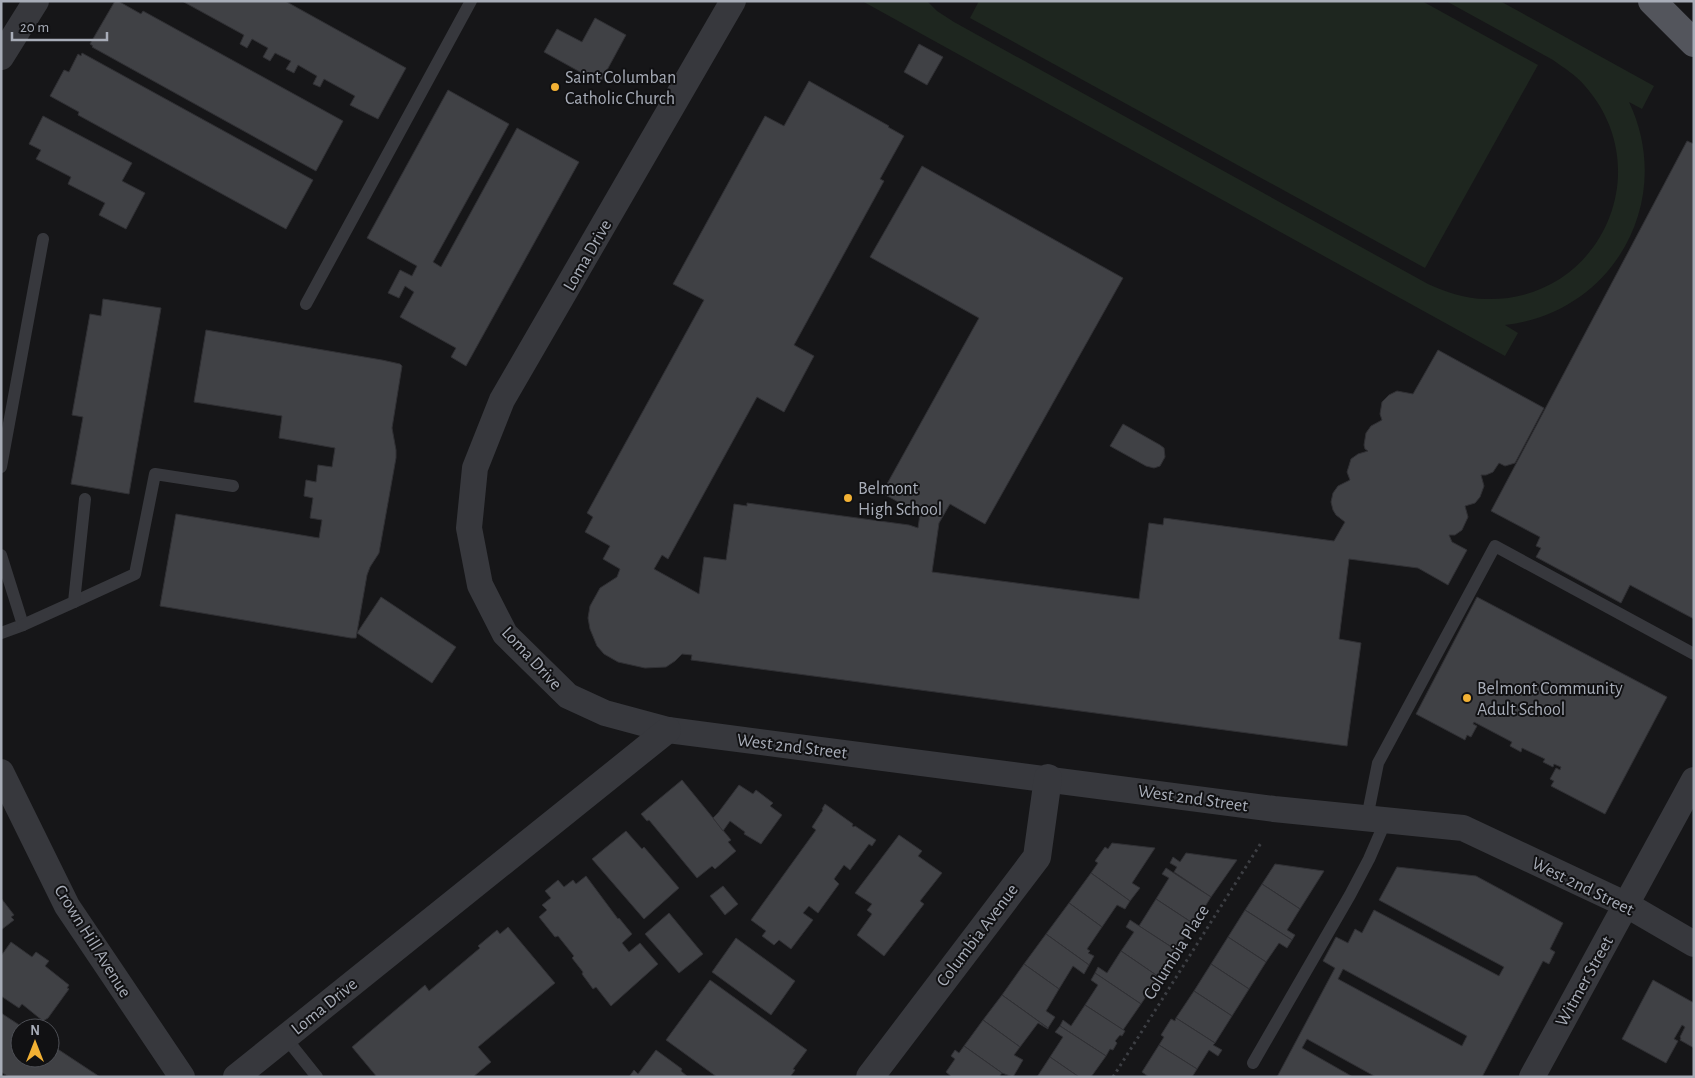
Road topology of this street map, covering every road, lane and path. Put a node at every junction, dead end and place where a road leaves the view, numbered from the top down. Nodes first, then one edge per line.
1 (36, 1) edge
2 (470, 1) edge
3 (732, 1) edge
4 (1652, 1) edge
5 (1663, 1) edge
6 (1694, 18) edge
7 (1694, 43) edge
8 (1, 57) edge
9 (42, 239) dead end
10 (306, 304) dead end
11 (1, 467) edge
12 (233, 486) dead end
13 (85, 499) dead end
14 (1, 555) edge
15 (74, 602) junction
16 (23, 625) junction
17 (1, 633) edge
18 (1694, 654) edge
19 (668, 730) junction
20 (1, 772) edge
21 (1048, 778) junction
22 (1694, 780) edge
23 (1376, 819) junction
24 (1261, 842) dead end
25 (1627, 905) junction
26 (1694, 944) edge
27 (285, 1037) junction
28 (1253, 1062) dead end
29 (182, 1077) edge
30 (236, 1077) edge
31 (316, 1077) edge
32 (870, 1077) edge
33 (1113, 1077) edge
34 (1532, 1077) edge

1 - 8 street
2 - 10 lane
3 - 19 street, Loma Drive
4 - 7 main road
5 - 6 main road
9 - 11 lane
12 - 15 lane
13 - 15 lane
14 - 16 lane
15 - 16 lane
16 - 17 lane
18 - 23 lane
19 - 21 street, West 2nd Street
19 - 27 street, Loma Drive
20 - 29 street, Crown Hill Avenue
21 - 23 street, West 2nd Street
21 - 32 street, Columbia Avenue
22 - 25 street, Witmer Street
23 - 25 street, West 2nd Street
23 - 28 lane
24 - 33 path, Columbia Place
25 - 26 street, West 2nd Street
25 - 34 street, Witmer Street
27 - 30 street, Loma Drive
27 - 31 lane

